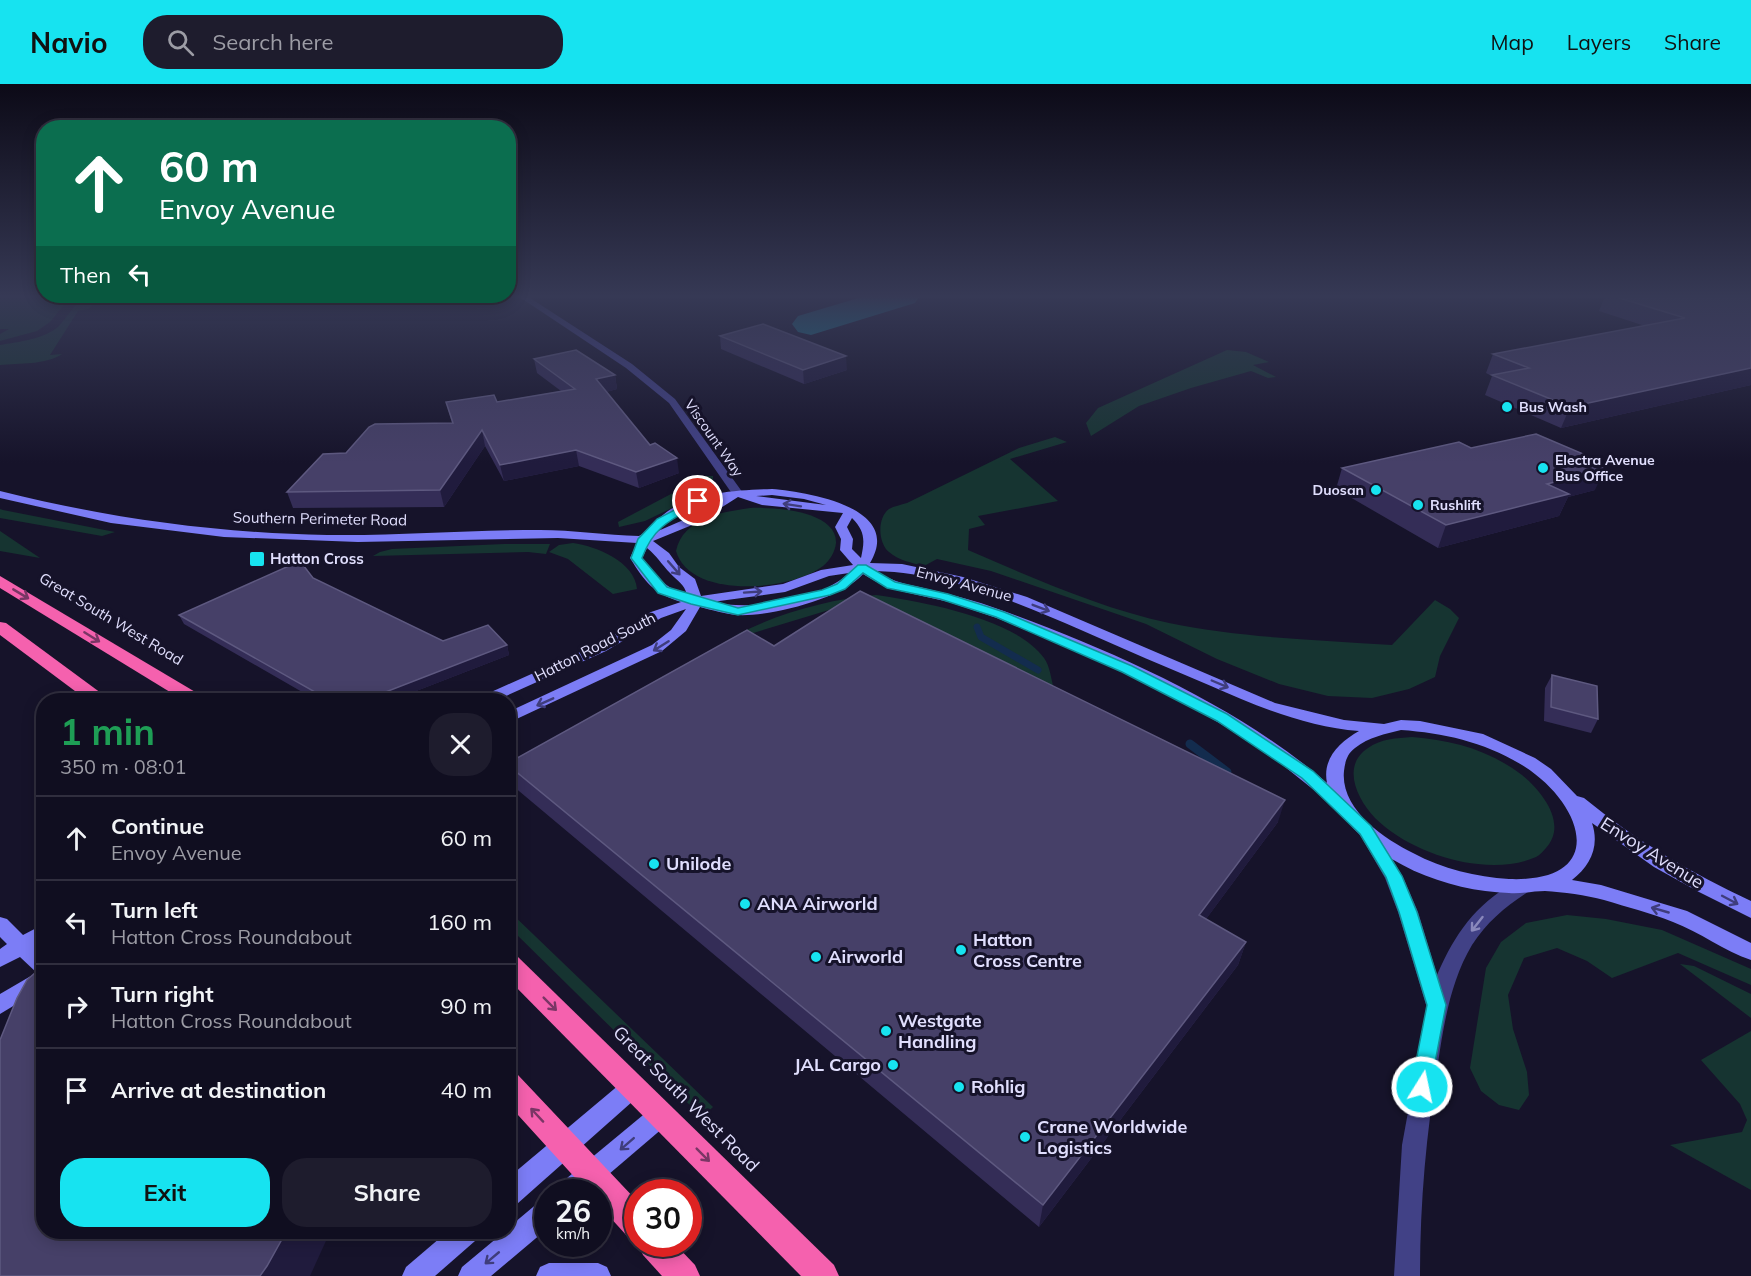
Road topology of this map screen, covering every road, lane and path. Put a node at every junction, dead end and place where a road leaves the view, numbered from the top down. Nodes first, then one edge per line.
1 (607, 352) edge
2 (736, 493) junction
3 (0, 494) edge
4 (850, 510) junction
5 (643, 539) junction
6 (862, 567) junction
7 (0, 581) edge
8 (696, 601) junction
9 (0, 627) edge
10 (89, 693) edge
11 (184, 693) edge
12 (500, 693) edge
13 (516, 714) edge
14 (1380, 728) junction
15 (1560, 786) junction
16 (1352, 815) junction
17 (1366, 830) junction
18 (1543, 884) junction
19 (1521, 887) junction
20 (1751, 910) edge
21 (0, 925) edge
22 (36, 937) edge
23 (23, 945) junction
24 (1751, 952) edge
25 (0, 959) edge
26 (36, 959) edge
27 (516, 971) edge
28 (36, 981) edge
29 (0, 1005) edge
30 (1436, 1005) junction
31 (634, 1086) junction
32 (516, 1093) edge
33 (662, 1113) junction
34 (565, 1146) junction
35 (578, 1179) edge
36 (585, 1179) edge
37 (516, 1188) edge
38 (534, 1223) edge
39 (516, 1238) edge
40 (458, 1239) edge
41 (515, 1239) edge
42 (666, 1257) edge
43 (415, 1276) edge
44 (471, 1276) edge
45 (549, 1276) edge
46 (598, 1276) edge
47 (684, 1276) edge
48 (823, 1276) edge
49 (1407, 1276) edge

1 - 2 street, Viscount Way
2 - 4 street
2 - 5 street, Southern Perimeter Road
3 - 5 street, Southern Perimeter Road
4 - 6 street
4 - 6 street
5 -> 8 street
5 - 8 street
6 - 8 street
6 -> 14 street, Envoy Avenue
6 - 16 street, Envoy Avenue
7 -> 11 highway, Great South West Road
8 - 12 street, Hatton Road South
8 -> 13 street, Hatton Road South
9 - 10 highway
14 - 15 street
14 - 16 street
15 - 18 street
15 -> 20 street, Envoy Avenue
16 - 17 street
17 - 19 street
17 - 30 street
18 - 19 street
24 -> 18 street
19 -> 30 street
21 - 23 street
22 - 23 street
23 - 25 street
23 - 26 street
27 -> 31 highway, Great South West Road
28 - 29 street
30 - 49 street
31 - 33 highway, Great South West Road
31 - 34 street
34 -> 32 highway
33 -> 36 street
33 -> 48 highway, Great South West Road
34 - 35 highway
34 - 37 street
38 -> 39 street
40 - 43 street
41 -> 44 street
42 - 47 highway
45 - 46 street

